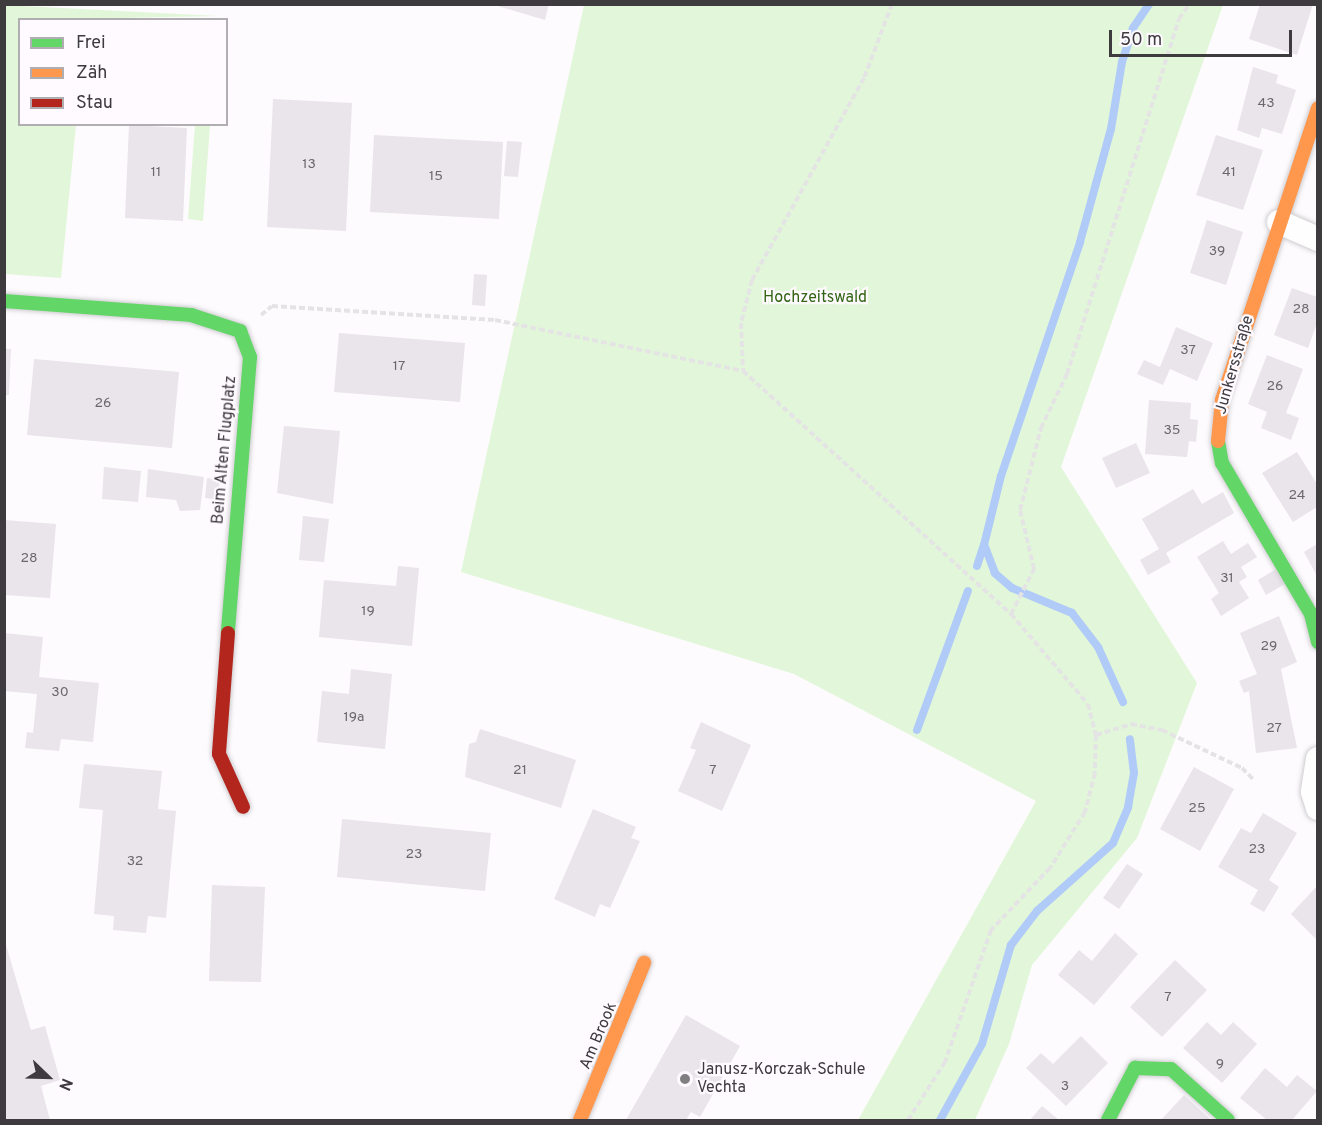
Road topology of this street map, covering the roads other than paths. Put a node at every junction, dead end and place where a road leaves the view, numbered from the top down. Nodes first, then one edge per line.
1 (1317, 108) edge
2 (1279, 222) junction
3 (1317, 239) edge
4 (4, 301) edge
5 (1317, 642) edge
6 (1317, 759) edge
7 (243, 807) dead end
8 (1317, 808) edge
9 (644, 963) dead end
10 (580, 1120) edge
11 (1108, 1120) edge
12 (1228, 1120) edge

1 - 2 street, Junkersstraße
2 - 3 street
2 - 5 street, Junkersstraße
4 - 7 street, Beim Alten Flugplatz
6 - 8 street
9 - 10 street, Am Brook
11 - 12 street

